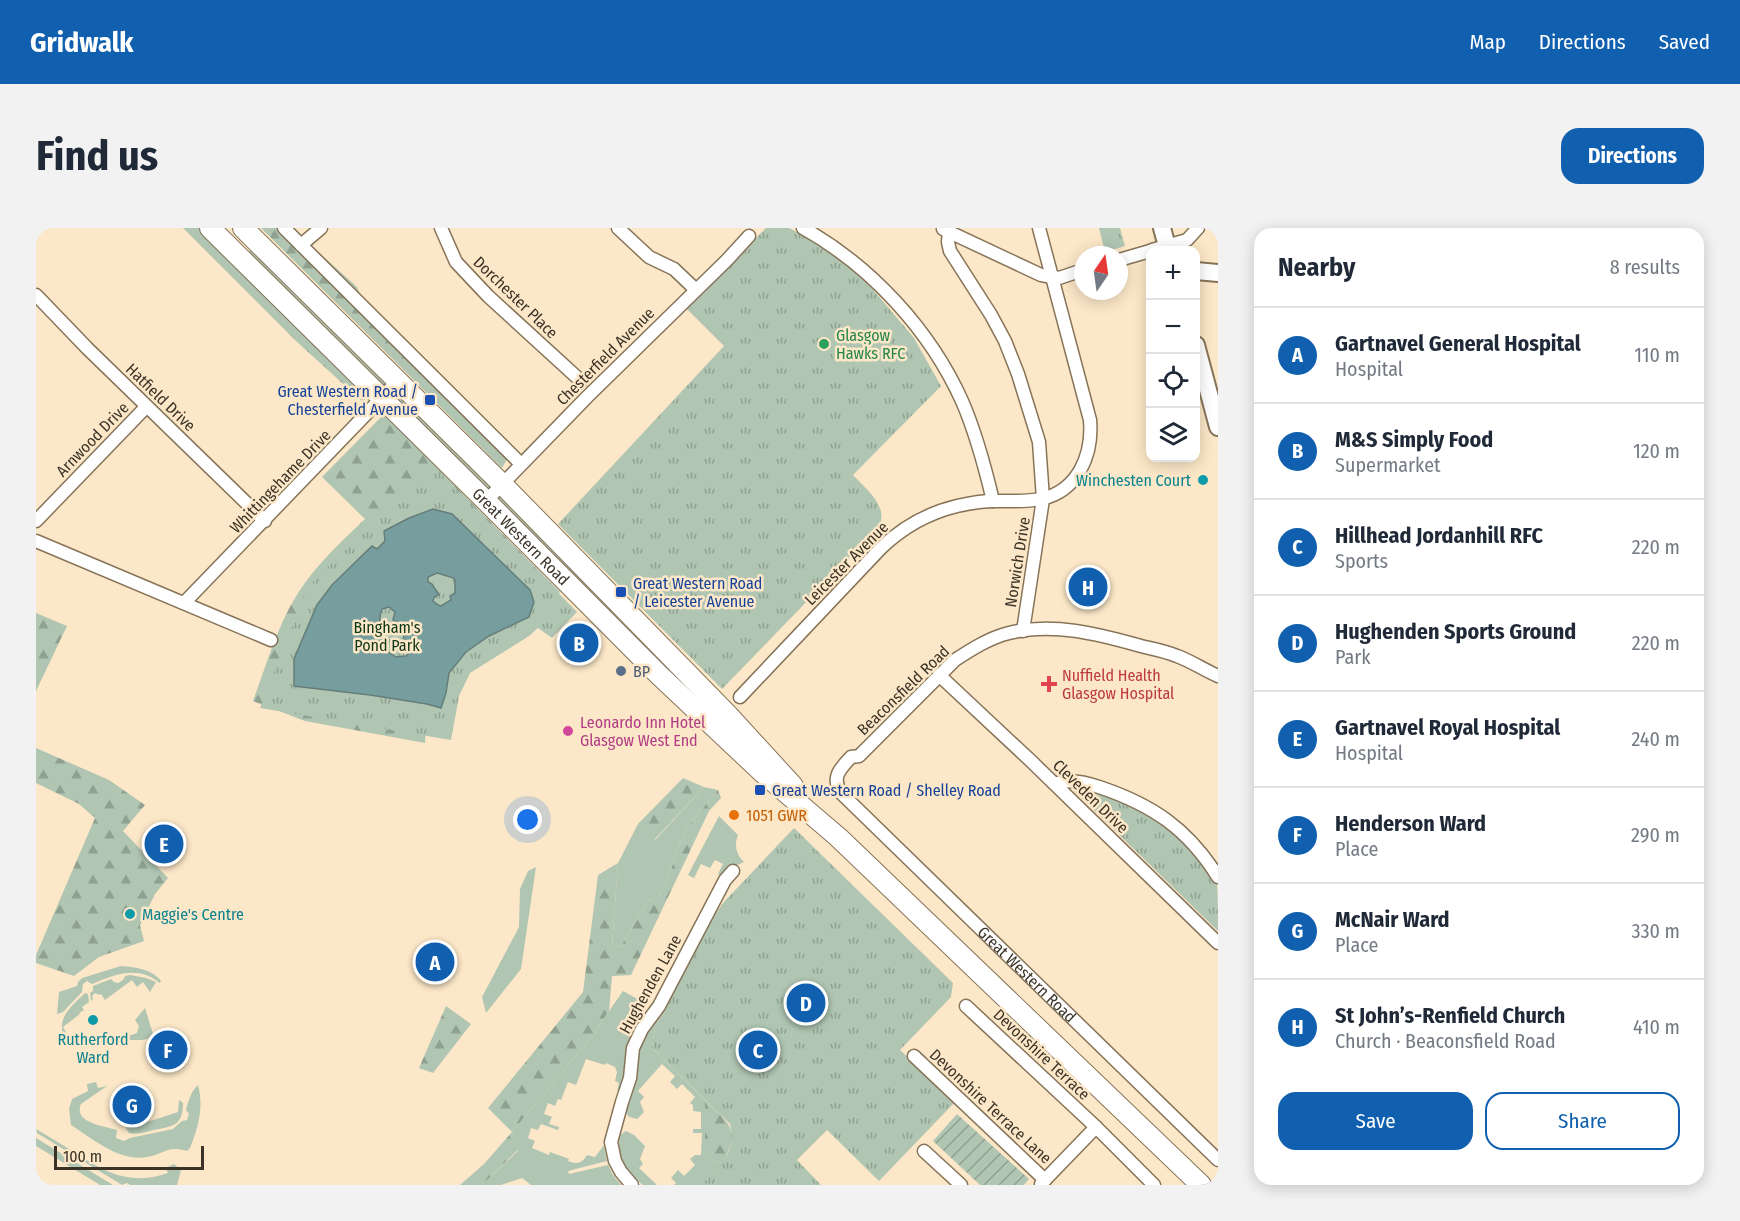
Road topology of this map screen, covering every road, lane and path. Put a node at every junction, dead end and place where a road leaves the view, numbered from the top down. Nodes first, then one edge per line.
1 (210, 228) edge
2 (284, 228) edge
3 (321, 228) edge
4 (441, 228) edge
5 (618, 228) edge
6 (803, 228) edge
7 (1040, 228) edge
8 (1162, 228) edge
9 (1198, 228) edge
10 (945, 230) edge
11 (248, 233) edge
12 (749, 236) dead end
13 (301, 245) junction
14 (1187, 245) edge
15 (1160, 246) edge
16 (1146, 253) edge
17 (237, 255) junction
18 (1128, 258) edge
19 (1200, 271) edge
20 (1074, 273) edge
21 (1218, 273) edge
22 (1053, 278) junction
23 (696, 290) junction
24 (36, 295) edge
25 (1198, 354) edge
26 (398, 381) junction
27 (580, 381) dead end
28 (382, 399) junction
29 (146, 407) junction
30 (1218, 427) edge
31 (521, 464) junction
32 (502, 484) junction
33 (1043, 498) junction
34 (486, 501) junction
35 (993, 501) junction
36 (36, 521) edge
37 (265, 521) junction
38 (36, 541) edge
39 (184, 603) junction
40 (1023, 631) junction
41 (271, 640) dead end
42 (939, 675) junction
43 (1218, 676) edge
44 (740, 697) dead end
45 (1055, 784) junction
46 (837, 786) joint
47 (838, 837) junction
48 (733, 871) dead end
49 (1218, 877) edge
50 (1218, 943) edge
51 (966, 1006) dead end
52 (914, 1056) dead end
53 (1096, 1126) junction
54 (924, 1151) dead end
55 (1218, 1160) edge
56 (1045, 1180) edge
57 (632, 1185) edge
58 (961, 1185) edge
59 (1059, 1185) edge
60 (1154, 1185) edge
61 (1201, 1185) edge

1 - 17 main road, Great Western Road
2 - 13 street
3 - 13 street
4 - 27 street, Dorchester Place
5 - 23 street
6 - 35 street
7 - 22 street, Leicester Avenue
8 - 15 street
9 - 14 street
10 - 22 street
10 - 33 street, Norwich Drive
11 - 17 main road
11 - 26 main road, Great Western Road
12 - 23 street, Chesterfield Avenue
13 - 31 street
16 - 18 street
17 - 28 main road, Great Western Road
19 - 21 street
20 - 22 street
22 - 33 street, Leicester Avenue
23 - 31 street, Chesterfield Avenue
24 - 29 street, Hatfield Drive
25 - 30 street
26 - 28 street, Whittingehame Drive
26 - 32 main road, Great Western Road
28 - 34 main road, Great Western Road
28 - 37 street, Whittingehame Drive
29 - 36 street, Arnwood Drive
29 - 37 street, Hatfield Drive
31 - 32 street, Chesterfield Avenue
32 - 34 street, Chesterfield Avenue
32 - 47 main road, Great Western Road
33 - 35 street, Leicester Avenue
33 - 40 street, Norwich Drive
34 - 47 main road, Great Western Road
35 - 44 street, Leicester Avenue
37 - 39 street, Whittingehame Drive
38 - 39 street
39 - 41 street
40 - 42 street, Beaconsfield Road
40 - 43 street, Beaconsfield Road
42 - 45 street, Cleveden Drive
42 - 46 street, Beaconsfield Road
45 - 49 street
45 - 50 street, Cleveden Drive
46 - 55 street, Great Western Road
47 - 61 main road, Great Western Road
48 - 57 street, Hughenden Lane
51 - 53 street, Devonshire Terrace
52 - 56 street, Devonshire Terrace Lane
53 - 56 street
53 - 60 street, Devonshire Terrace
54 - 58 street
56 - 59 street, Devonshire Terrace Lane

